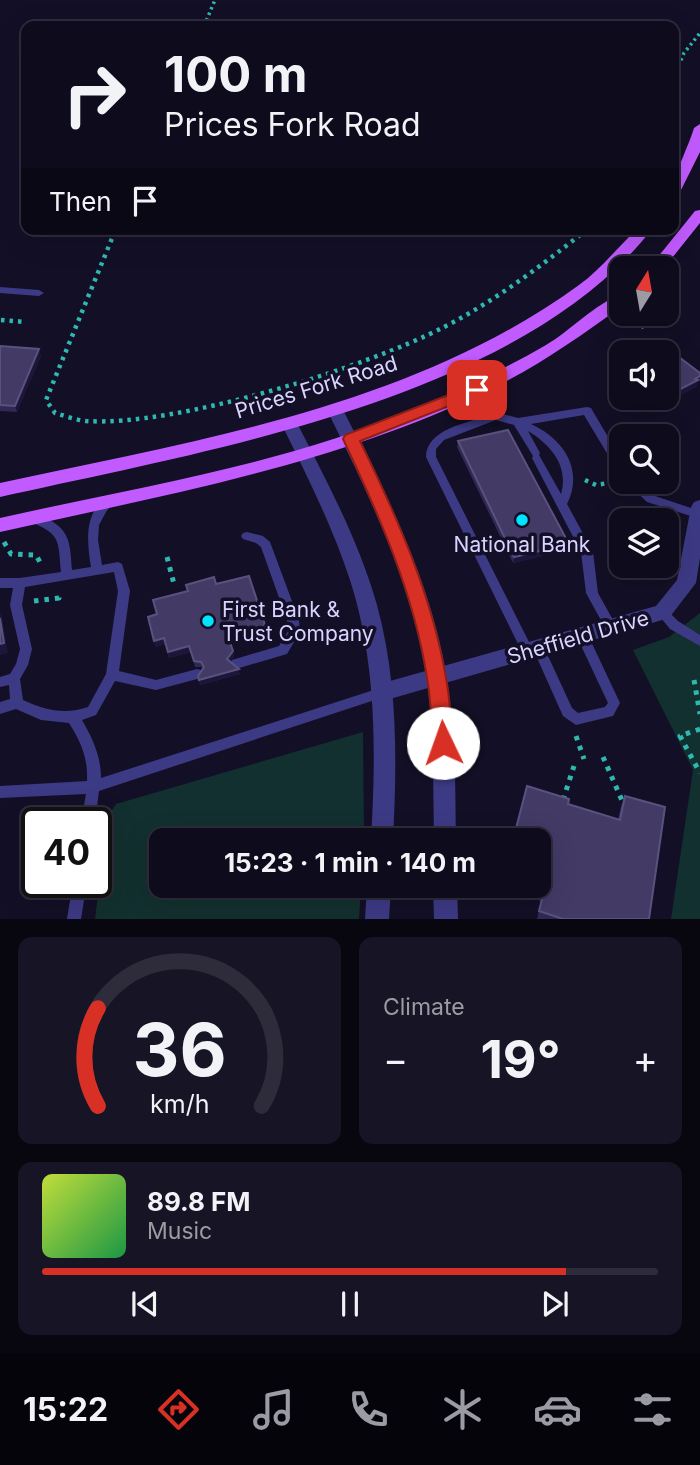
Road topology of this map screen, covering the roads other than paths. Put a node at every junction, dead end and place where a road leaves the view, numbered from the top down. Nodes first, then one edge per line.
1 (699, 137) edge
2 (679, 179) edge
3 (700, 214) edge
4 (639, 235) edge
5 (666, 256) edge
6 (0, 290) edge
7 (39, 293) dead end
8 (609, 309) edge
9 (477, 390) junction
10 (335, 410) junction
11 (496, 416) junction
12 (518, 422) junction
13 (289, 423) junction
14 (351, 439) junction
15 (609, 447) edge
16 (303, 452) junction
17 (0, 491) edge
18 (645, 494) edge
19 (111, 499) junction
20 (562, 505) junction
21 (699, 511) edge
22 (32, 518) junction
23 (2, 531) edge
24 (247, 537) dead end
25 (97, 570) junction
26 (67, 575) junction
27 (0, 583) edge
28 (20, 583) junction
29 (662, 612) junction
30 (612, 629) junction
31 (583, 636) junction
32 (700, 641) edge
33 (534, 650) junction
34 (236, 664) edge
35 (197, 674) edge
36 (112, 675) junction
37 (14, 678) junction
38 (437, 678) junction
39 (0, 682) edge
40 (383, 692) junction
41 (17, 703) junction
42 (0, 708) edge
43 (73, 718) junction
44 (93, 787) junction
45 (0, 792) edge
46 (90, 807) edge
47 (382, 828) edge
48 (444, 828) edge
49 (78, 898) edge
50 (378, 898) edge
51 (445, 898) edge
52 (75, 919) edge
53 (377, 919) edge
54 (446, 919) edge

1 - 2 main road
3 - 5 main road
4 - 10 main road, Prices Fork Road
6 - 7 lane
8 - 9 main road
9 - 11 lane
9 - 14 main road
10 - 13 main road, Prices Fork Road
10 - 14 street
11 - 12 lane
11 - 33 lane
12 - 15 lane
12 - 20 lane
12 - 20 lane
13 - 16 street
13 - 17 main road, Prices Fork Road
14 - 16 main road
14 - 38 street
16 - 19 main road
16 - 40 street
18 - 21 lane
19 - 22 main road
19 - 25 lane
20 - 30 lane
21 - 29 street, Sheffield Drive
22 - 23 main road
22 - 26 lane
24 - 34 lane
25 - 26 lane
25 - 36 lane
26 - 28 lane
27 - 28 lane
28 - 37 lane
29 - 30 street, Sheffield Drive
29 - 32 lane
30 - 31 street, Sheffield Drive
31 - 33 street, Sheffield Drive
31 - 33 lane
33 - 38 street, Sheffield Drive
35 - 36 lane
36 - 43 lane
37 - 39 lane
37 - 41 lane
38 - 40 street, Sheffield Drive
38 - 48 street
40 - 44 lane
40 - 47 street
41 - 42 lane
41 - 43 lane
43 - 44 lane
44 - 45 lane
44 - 46 lane
49 - 52 lane
50 - 53 street
51 - 54 street

